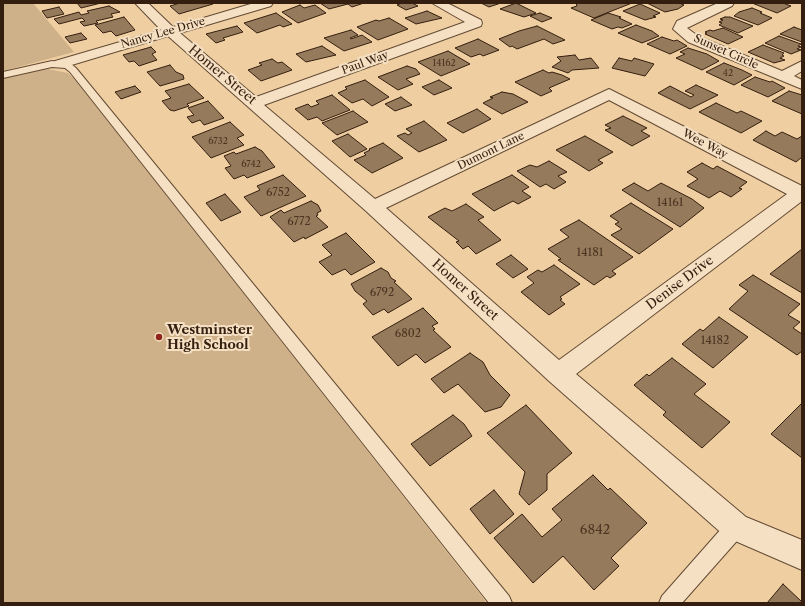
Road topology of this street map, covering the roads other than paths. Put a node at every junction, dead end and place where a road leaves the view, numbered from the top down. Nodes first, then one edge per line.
1 (141, 3) edge
2 (267, 3) edge
3 (438, 3) edge
4 (728, 3) edge
5 (170, 31) junction
6 (60, 64) junction
7 (802, 66) edge
8 (3, 75) edge
9 (782, 77) junction
10 (802, 85) edge
11 (609, 94) joint
12 (254, 103) junction
13 (801, 193) edge
14 (373, 207) junction
15 (558, 374) junction
16 (736, 527) junction
17 (802, 555) edge
18 (502, 603) edge
19 (669, 603) edge

1 - 5 street, Homer Street
2 - 5 street, Nancy Lee Drive
3 - 12 street, Paul Way
4 - 9 street, Sunset Circle
5 - 6 street, Nancy Lee Drive
5 - 12 street, Homer Street
6 - 8 lane
6 - 18 lane
7 - 9 street
9 - 10 street, Sunset Circle
11 - 13 street, Wee Way
11 - 14 street, Dumont Lane
12 - 14 street, Homer Street
13 - 15 street, Denise Drive
14 - 15 street, Homer Street
15 - 16 street, Homer Street
16 - 17 street, Homer Street
16 - 19 lane

